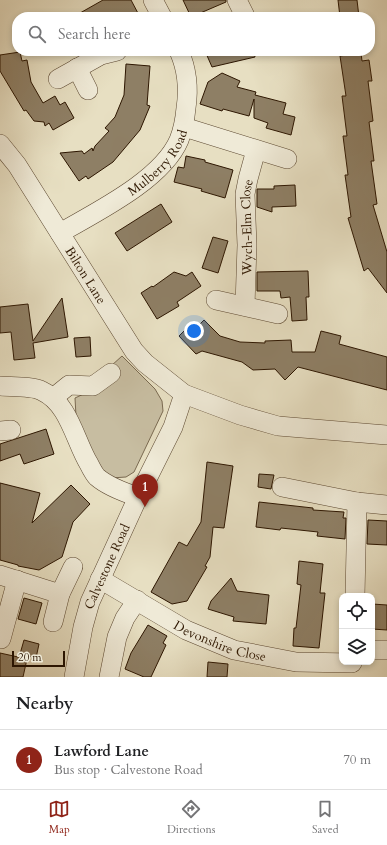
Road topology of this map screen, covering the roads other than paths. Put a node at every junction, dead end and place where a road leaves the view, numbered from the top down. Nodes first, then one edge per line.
1 (153, 0) edge
2 (159, 12) edge
3 (99, 56) edge
4 (181, 56) edge
5 (77, 68) junction
6 (58, 79) dead end
7 (88, 90) dead end
8 (184, 127) junction
9 (0, 144) edge
10 (256, 150) junction
11 (287, 159) dead end
12 (60, 233) junction
13 (216, 300) dead end
14 (245, 306) junction
15 (278, 314) dead end
16 (111, 373) dead end
17 (0, 386) edge
18 (184, 394) junction
19 (53, 398) junction
20 (387, 435) edge
21 (282, 487) dead end
22 (138, 497) junction
23 (357, 502) junction
24 (387, 505) edge
25 (73, 567) dead end
26 (8, 578) edge
27 (100, 579) junction
28 (355, 593) edge
29 (60, 594) junction
30 (137, 600) junction
31 (53, 622) dead end
32 (1, 639) edge
33 (375, 650) edge
34 (387, 650) edge
35 (352, 667) edge
36 (74, 677) edge
37 (109, 677) edge

1 - 2 street
3 - 5 street
4 - 8 street, Mulberry Road
5 - 6 street
5 - 7 street
8 - 10 street
8 - 12 street, Mulberry Road
9 - 12 street, Bilton Lane
10 - 11 street
10 - 14 street, Wych-Elm Close
12 - 18 street, Bilton Lane
13 - 14 street
14 - 15 street
16 - 19 street
17 - 19 street
18 - 20 street, Bilton Lane
18 - 22 street, Calvestone Road
19 - 22 street
21 - 23 street
22 - 27 street, Calvestone Road
23 - 24 street
23 - 28 street
25 - 29 street
26 - 29 street
26 - 32 street
27 - 30 street, Devonshire Close
27 - 36 street, Calvestone Road
29 - 31 street
30 - 35 street, Devonshire Close
30 - 37 street
33 - 34 street

